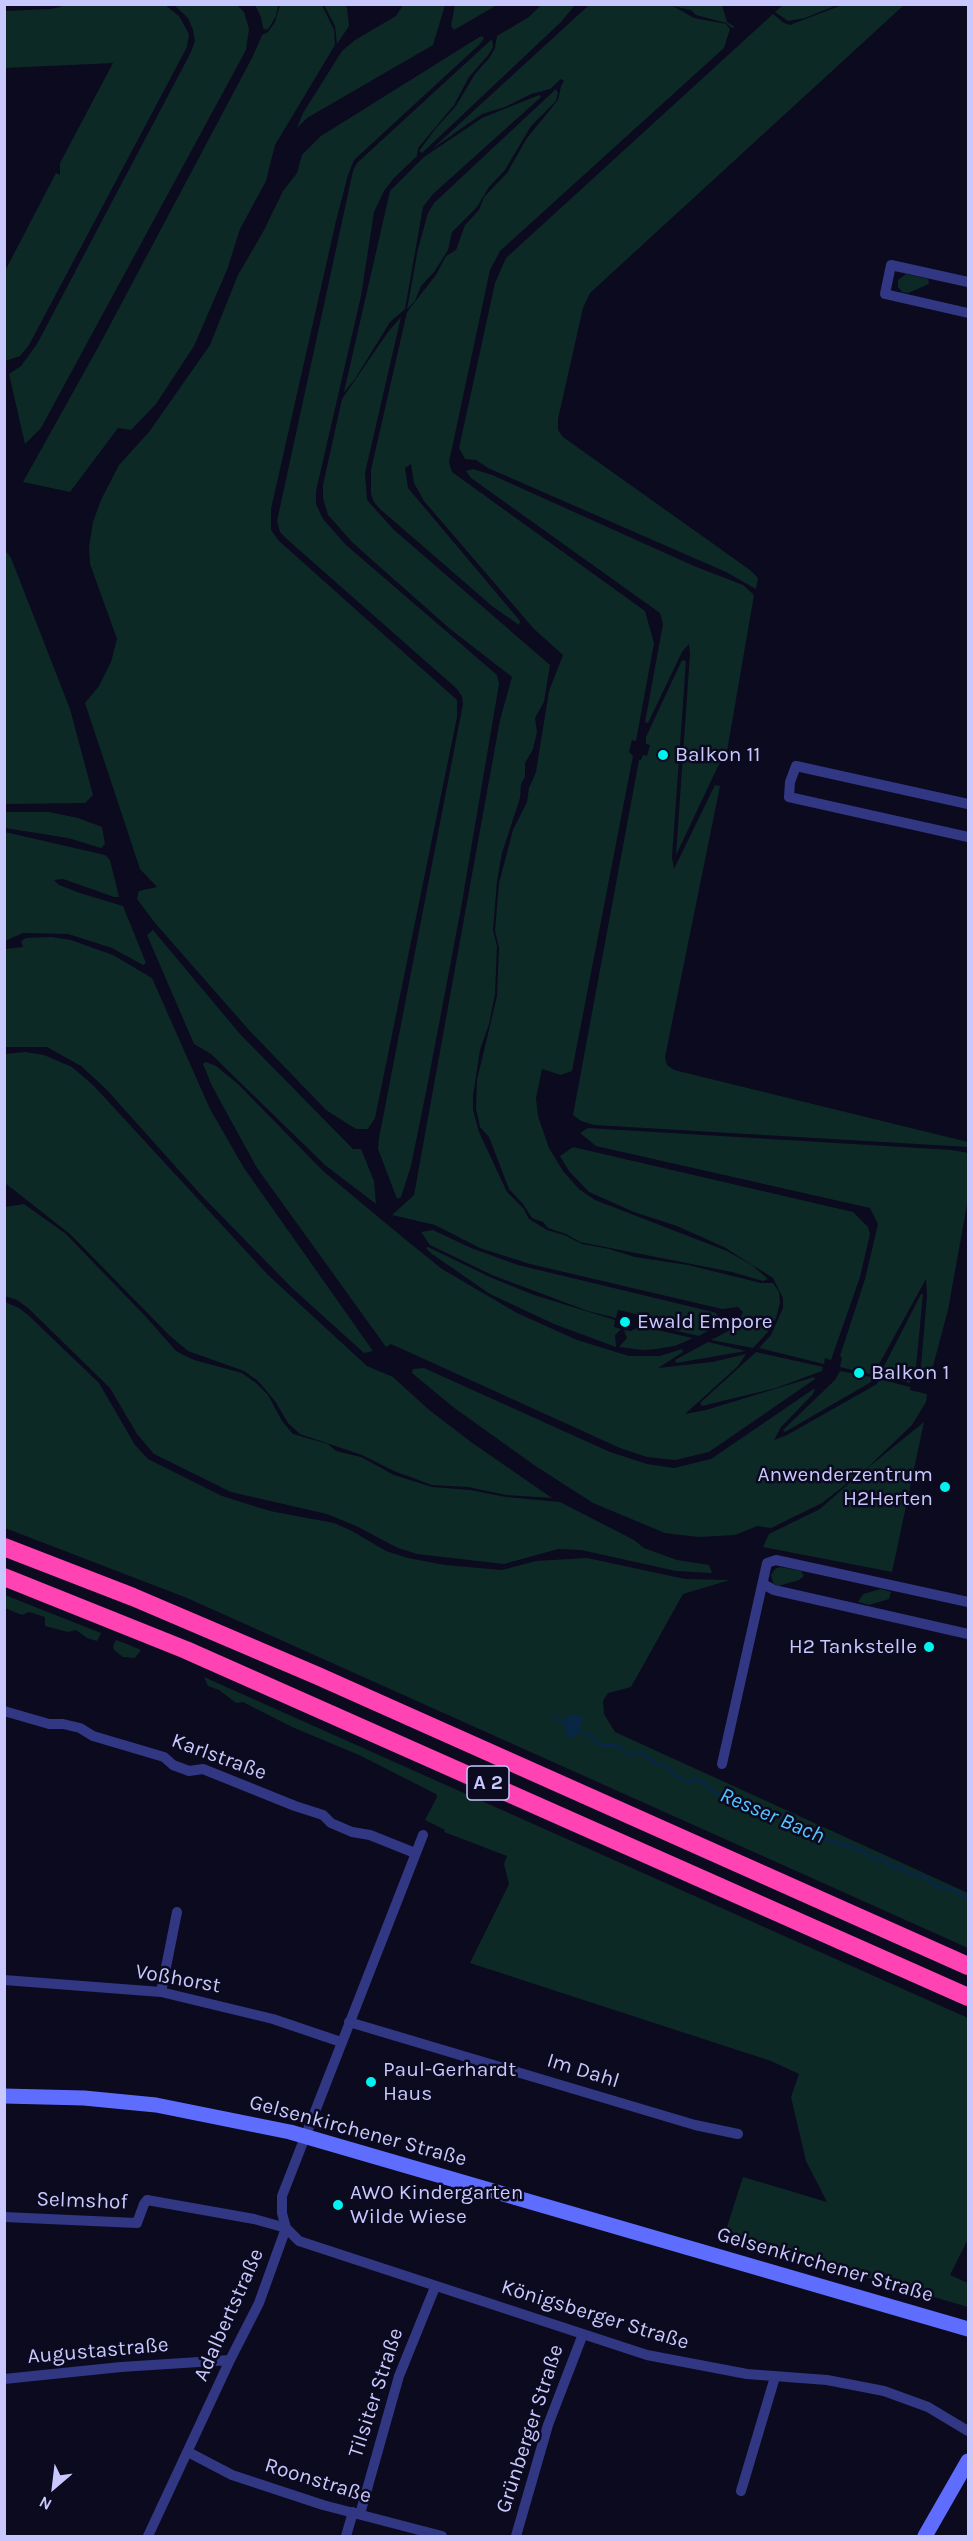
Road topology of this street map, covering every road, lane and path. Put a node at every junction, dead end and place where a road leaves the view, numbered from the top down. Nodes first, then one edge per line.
1 (969, 282) edge
2 (969, 313) edge
3 (969, 804) edge
4 (969, 837) edge
5 (4, 1547) edge
6 (4, 1577) edge
7 (763, 1584) junction
8 (969, 1602) edge
9 (969, 1634) edge
10 (4, 1711) edge
11 (722, 1764) dead end
12 (423, 1835) dead end
13 (415, 1853) junction
14 (177, 1912) dead end
15 (969, 1966) edge
16 (4, 1980) edge
17 (161, 1992) junction
18 (969, 1997) edge
19 (349, 2022) junction
20 (341, 2042) junction
21 (4, 2096) edge
22 (738, 2134) dead end
23 (305, 2136) junction
24 (4, 2217) edge
25 (286, 2228) junction
26 (435, 2287) junction
27 (969, 2329) edge
28 (583, 2334) junction
29 (230, 2360) junction
30 (775, 2377) junction
31 (4, 2379) edge
32 (969, 2431) edge
33 (188, 2452) junction
34 (969, 2462) edge
35 (741, 2491) dead end
36 (357, 2513) junction
37 (148, 2536) edge
38 (346, 2536) edge
39 (442, 2536) edge
40 (516, 2536) edge
41 (926, 2536) edge

1 - 2 street
3 - 4 street
5 - 15 highway, A 2
6 - 18 highway, A 2
7 - 8 street
7 - 9 street
7 - 11 street
10 - 13 street, Karlstraße
12 - 13 street, Adalbertstraße
13 - 19 street, Adalbertstraße
14 - 17 street
16 - 17 street, Voßhorst
17 - 20 street, Voßhorst
19 - 20 street, Adalbertstraße
19 - 22 street, Im Dahl
20 - 23 street, Adalbertstraße
21 - 23 main road, Gelsenkirchener Straße
23 - 25 street, Adalbertstraße
23 - 27 main road, Gelsenkirchener Straße
24 - 25 street, Selmshof
25 - 26 street, Königsberger Straße
25 - 29 street, Adalbertstraße
26 - 28 street, Königsberger Straße
26 - 36 street, Tilsiter Straße
28 - 30 street, Königsberger Straße
28 - 40 street, Grünberger Straße
29 - 31 street, Augustastraße
29 - 33 street, Adalbertstraße
30 - 32 street, Königsberger Straße
30 - 35 street
33 - 36 street, Roonstraße
33 - 37 street, Adalbertstraße
34 - 41 main road
36 - 38 street, Tilsiter Straße
36 - 39 street, Roonstraße

